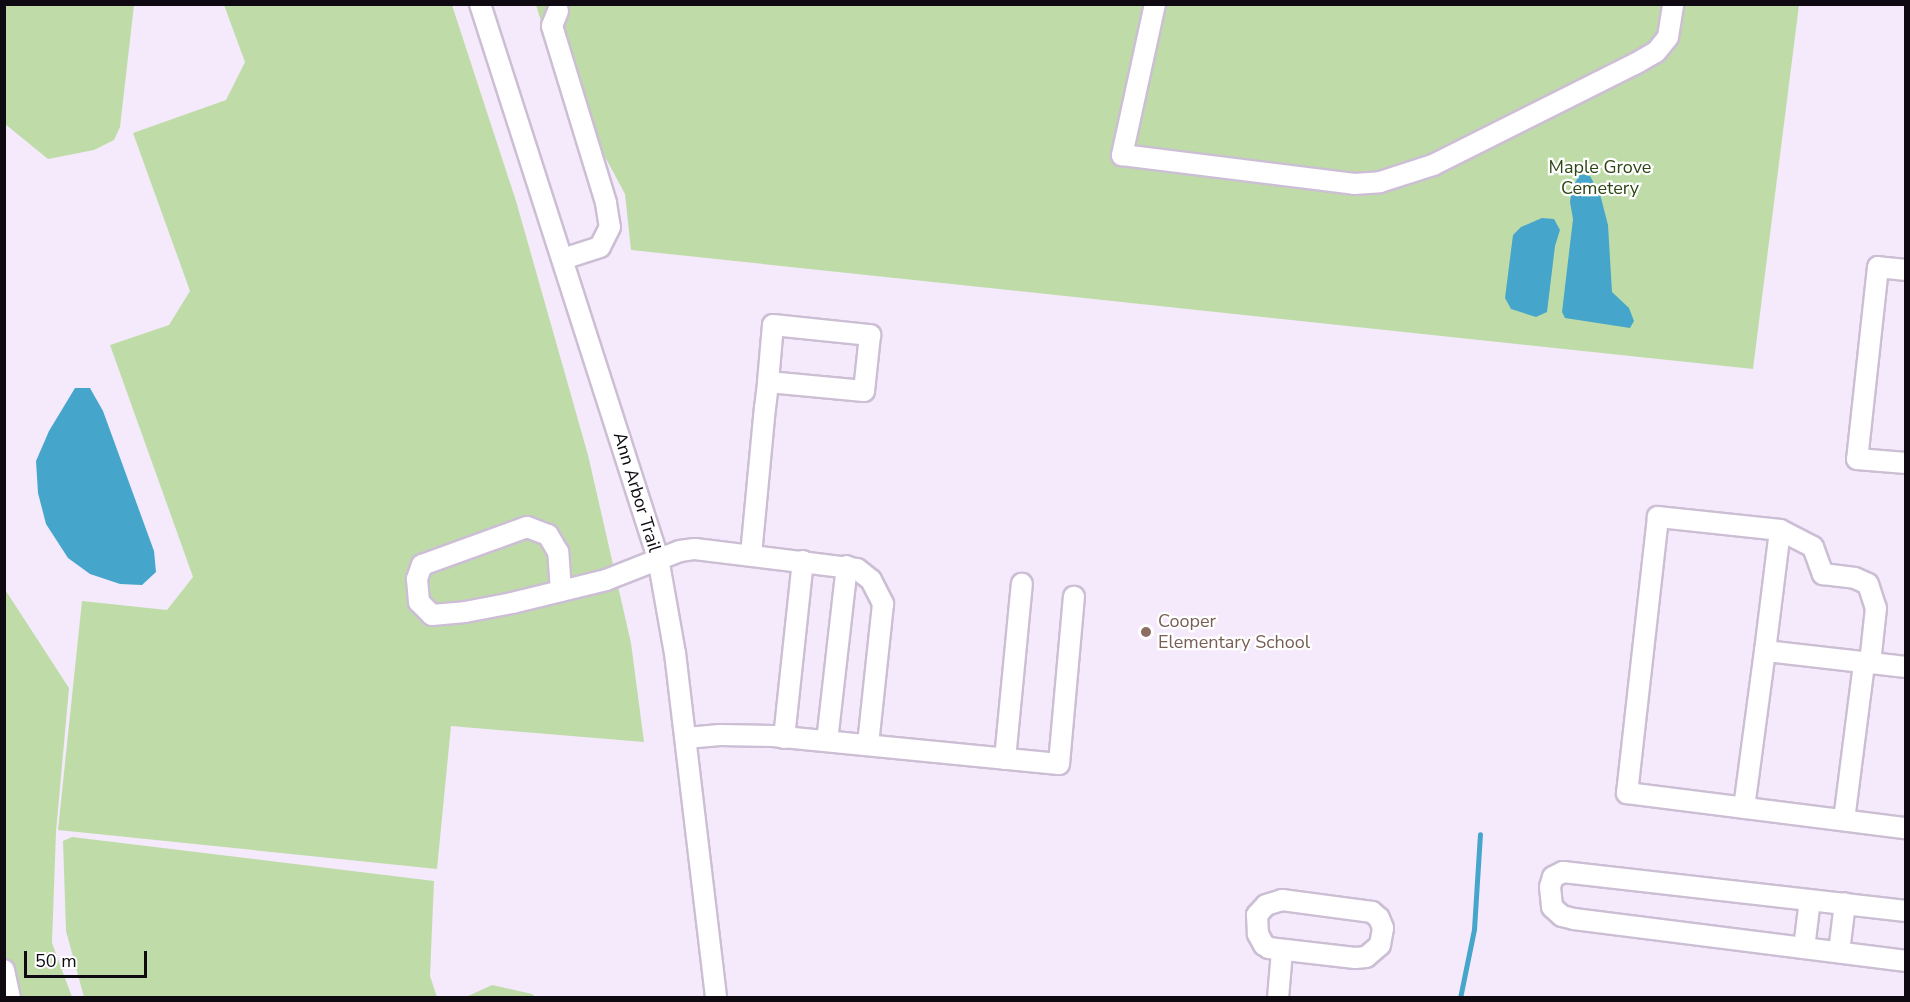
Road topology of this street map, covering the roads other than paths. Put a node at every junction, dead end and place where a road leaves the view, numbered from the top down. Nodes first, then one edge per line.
1 (480, 4) edge
2 (1155, 4) edge
3 (1673, 4) edge
4 (558, 11) dead end
5 (563, 260) junction
6 (1905, 270) edge
7 (768, 382) junction
8 (1905, 463) edge
9 (1779, 530) junction
10 (751, 555) junction
11 (658, 558) junction
12 (802, 561) junction
13 (847, 566) junction
14 (1022, 584) dead end
15 (561, 591) junction
16 (1074, 597) dead end
17 (1765, 651) junction
18 (1867, 663) junction
19 (1905, 667) edge
20 (686, 738) junction
21 (784, 738) junction
22 (828, 741) junction
23 (868, 744) junction
24 (1005, 759) junction
25 (1744, 808) junction
26 (1844, 820) junction
27 (1905, 828) edge
28 (1810, 900) junction
29 (1845, 903) junction
30 (1905, 910) edge
31 (1804, 948) junction
32 (1282, 951) junction
33 (1839, 952) junction
34 (1905, 961) edge
35 (4, 970) edge
36 (10, 998) edge
37 (716, 998) edge
38 (1278, 998) edge

1 - 5 street, Ann Arbor Trail
2 - 3 street
4 - 5 street
5 - 11 street, Ann Arbor Trail
6 - 8 street
7 - 7 street
7 - 10 street
9 - 17 street
9 - 18 street
9 - 25 street
10 - 11 street
10 - 12 street
11 - 15 street
11 - 20 street, Ann Arbor Trail
12 - 13 street
12 - 21 street
13 - 22 street
13 - 23 street
14 - 24 street
15 - 15 street
16 - 24 street
17 - 18 street
17 - 25 street
18 - 19 street
18 - 26 street
20 - 21 street
20 - 37 street, Ann Arbor Trail
21 - 22 street
22 - 23 street
23 - 24 street
25 - 26 street
26 - 27 street
28 - 29 street
28 - 31 street
28 - 31 street
29 - 30 street
29 - 33 street
31 - 33 street
32 - 32 street
32 - 38 street
33 - 34 street
35 - 36 street

